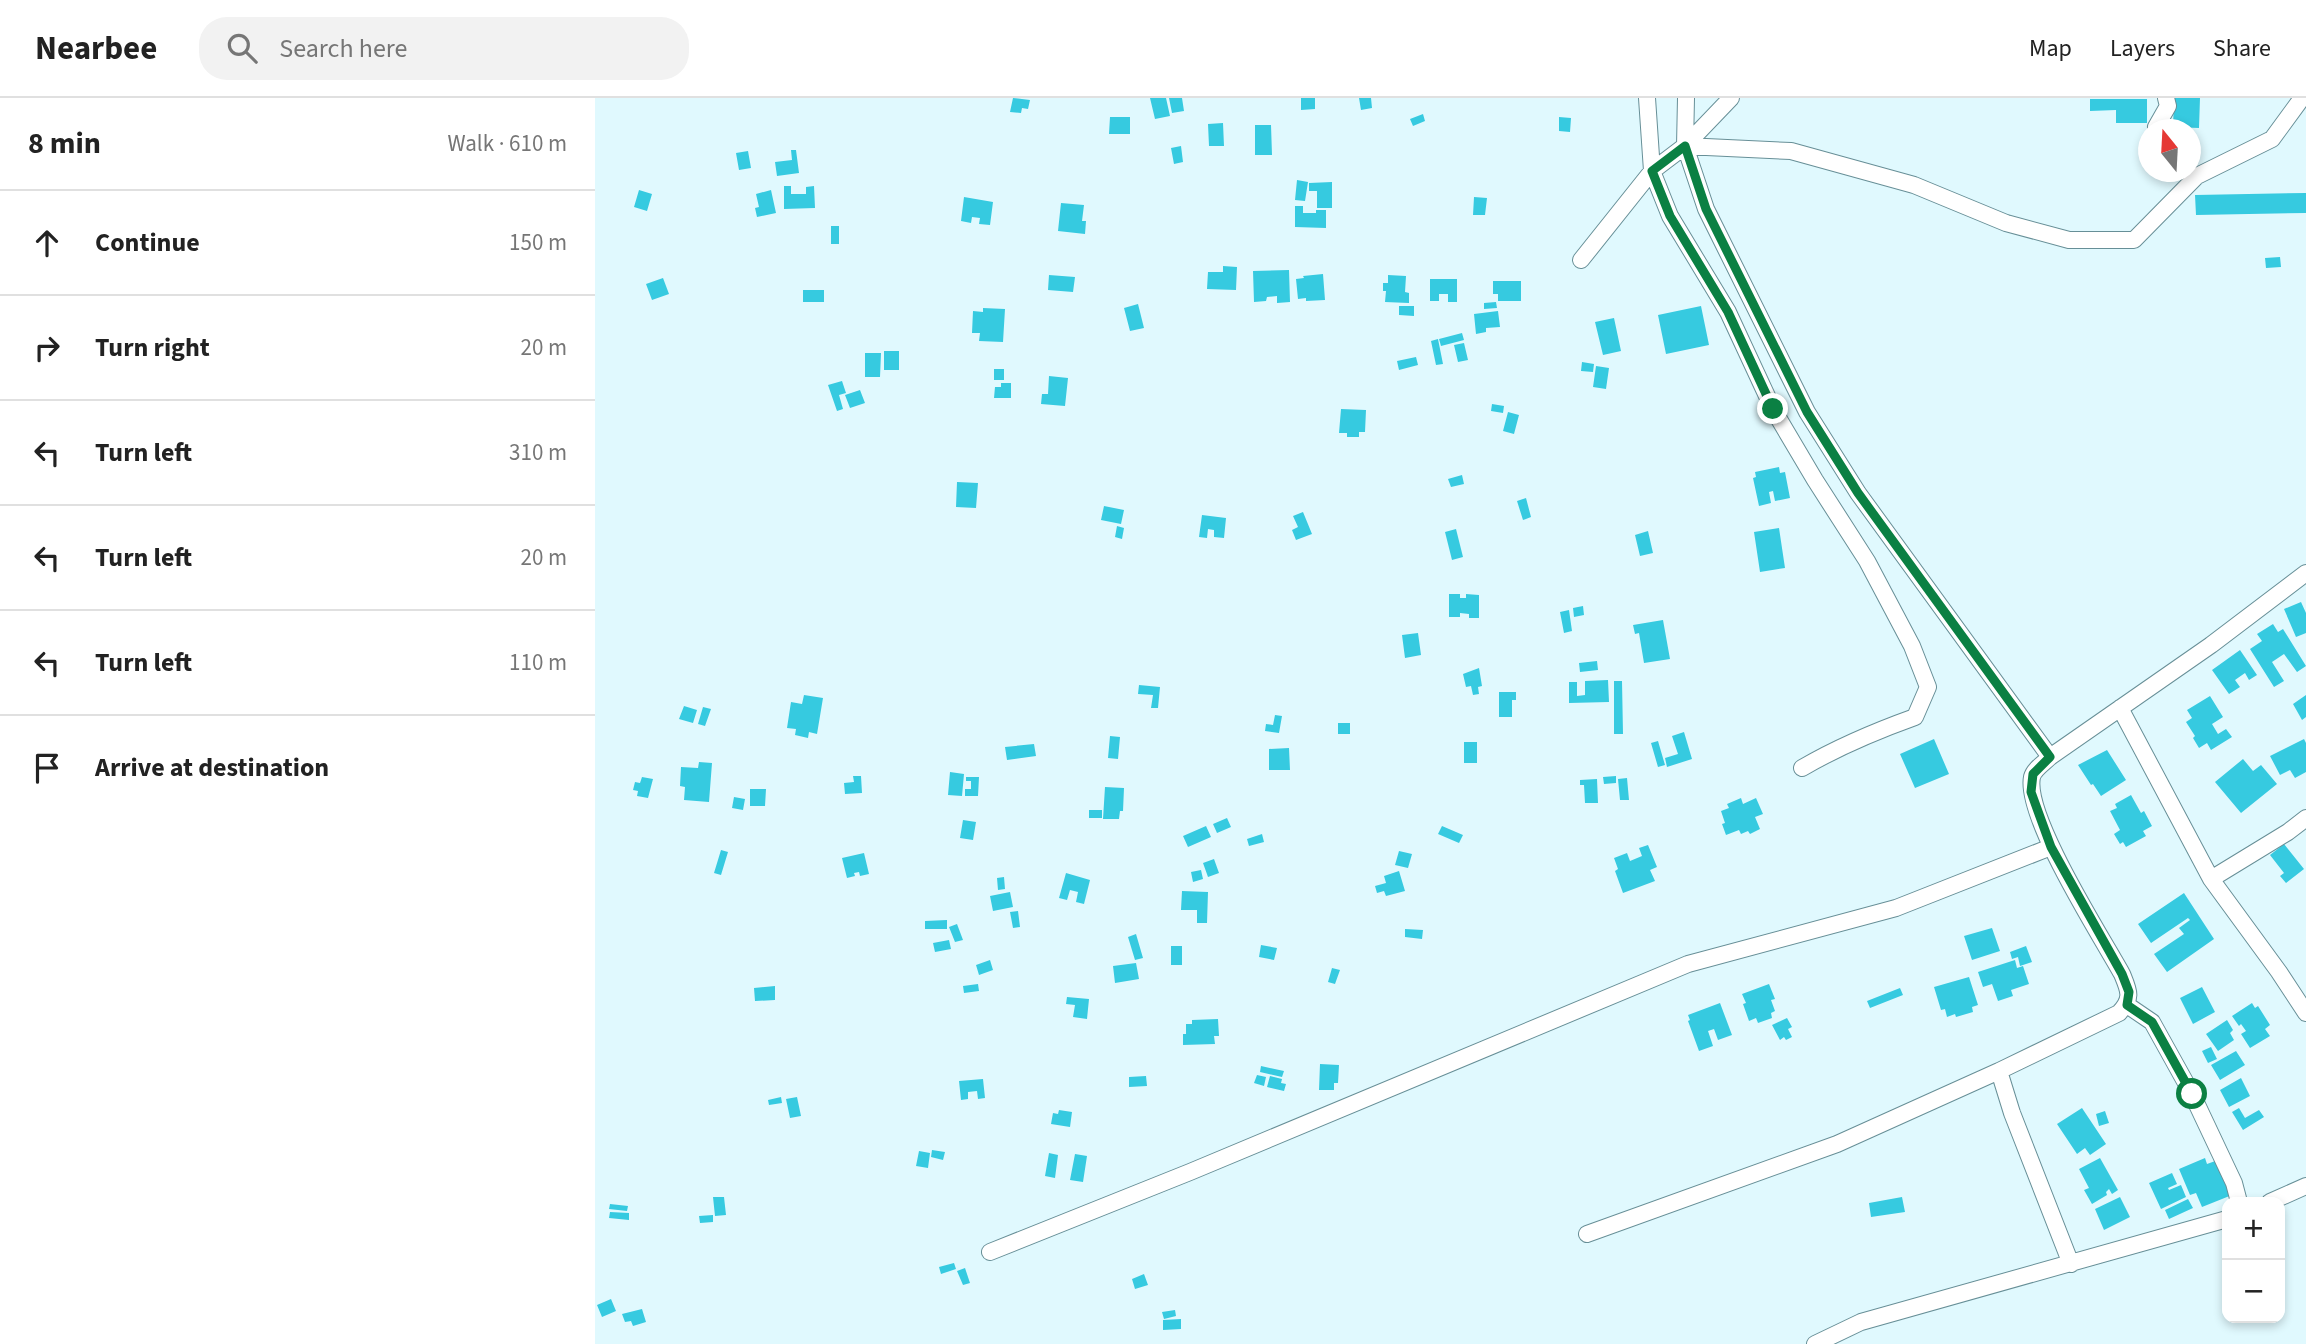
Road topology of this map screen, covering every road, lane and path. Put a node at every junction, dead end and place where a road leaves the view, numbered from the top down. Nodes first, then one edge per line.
1 (1647, 98) edge
2 (1686, 98) edge
3 (1731, 98) edge
4 (2166, 98) edge
5 (2302, 98) edge
6 (2161, 119) edge
7 (1685, 146) junction
8 (1652, 171) junction
9 (2201, 171) edge
10 (2187, 182) edge
11 (1581, 260) dead end
12 (2306, 573) edge
13 (2120, 708) junction
14 (2050, 757) junction
15 (1802, 768) dead end
16 (2306, 818) edge
17 (2051, 847) junction
18 (2211, 879) junction
19 (2127, 1005) junction
20 (2306, 1013) edge
21 (1999, 1071) junction
22 (2306, 1186) edge
23 (2238, 1197) edge
24 (2281, 1197) edge
25 (2222, 1221) edge
26 (1587, 1234) dead end
27 (990, 1252) dead end
28 (2071, 1264) junction
29 (1815, 1344) edge

1 - 8 street
2 - 7 street
3 - 7 street
4 - 6 street
5 - 9 street
7 - 8 street
7 - 10 street
7 - 14 street
8 - 11 street
8 - 15 street
12 - 13 street
13 - 14 street
13 - 18 street
14 - 17 street
16 - 18 street
17 - 19 street
17 - 27 street
18 - 20 street
19 - 21 street
19 - 23 street
21 - 26 street
21 - 28 street
22 - 24 street
25 - 28 street
28 - 29 street

